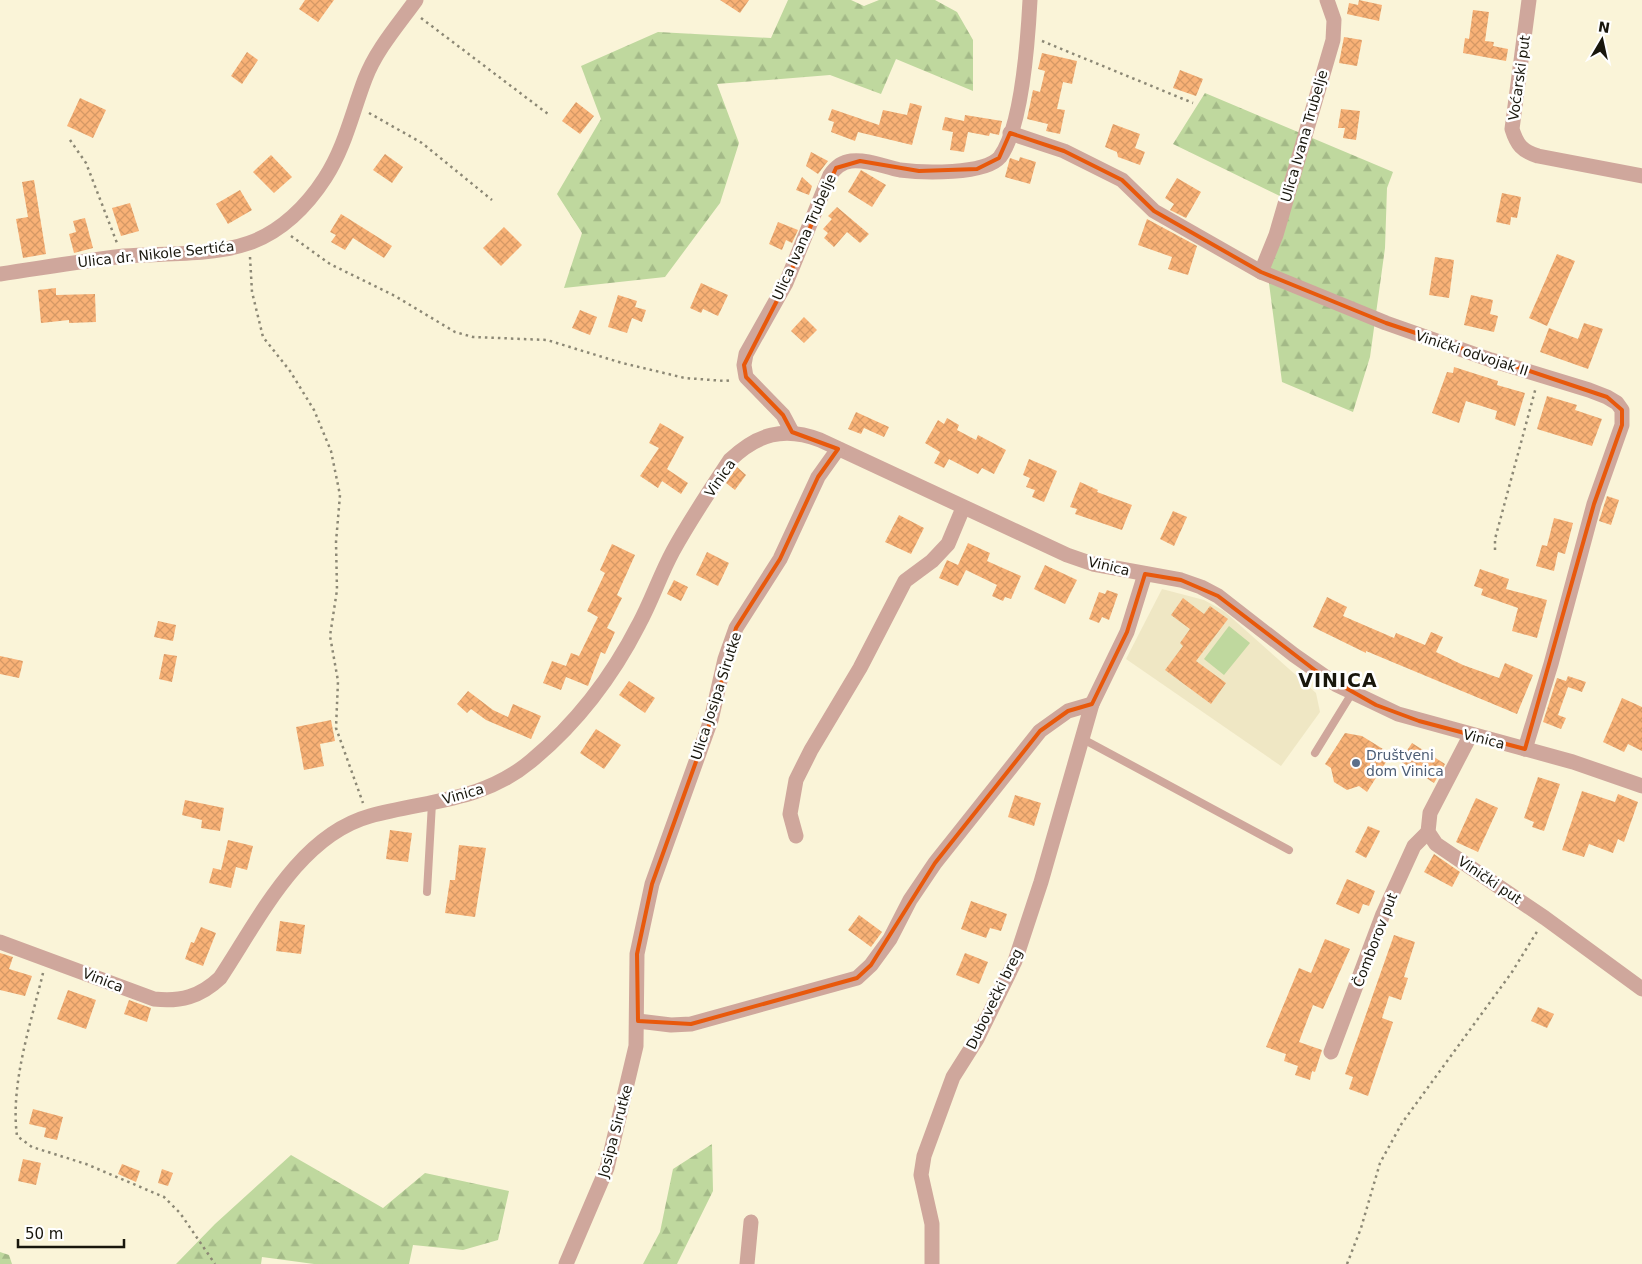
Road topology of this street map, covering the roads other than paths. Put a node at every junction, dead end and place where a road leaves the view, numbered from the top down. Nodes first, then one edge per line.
1 (1030, 0) edge
2 (1327, 0) edge
3 (1529, 0) edge
4 (413, 5) edge
5 (1010, 134) junction
6 (1642, 176) edge
7 (1261, 272) junction
8 (0, 274) edge
9 (792, 432) junction
10 (838, 449) junction
11 (963, 508) junction
12 (1145, 574) junction
13 (1352, 693) junction
14 (1092, 704) junction
15 (1470, 736) junction
16 (1081, 738) junction
17 (1525, 749) junction
18 (1315, 753) dead end
19 (1642, 786) edge
20 (432, 803) junction
21 (1428, 832) junction
22 (796, 836) dead end
23 (1289, 850) dead end
24 (427, 892) dead end
25 (0, 942) edge
26 (1642, 989) edge
27 (638, 1021) junction
28 (1331, 1052) dead end
29 (751, 1222) dead end
30 (566, 1264) edge
31 (746, 1264) edge
32 (932, 1264) edge

1 - 5 street, Ulica Ivana Trubelje
2 - 7 street, Ulica Ivana Trubelje
3 - 6 street, Voćarski put
4 - 8 street, Ulica dr. Nikole Sertića
5 - 7 street, Vinički odvojak II
5 - 9 street, Ulica Ivana Trubelje
7 - 17 street, Vinički odvojak II
9 - 10 street, Vinica
9 - 20 street, Vinica
10 - 11 street, Vinica
10 - 27 street, Ulica Josipa Sirutke
11 - 12 street, Vinica
11 - 22 street
12 - 13 street, Vinica
12 - 14 street, Dubovečki breg
13 - 15 street, Vinica
13 - 18 lane
14 - 16 street, Dubovečki breg
14 - 27 street
15 - 17 street, Vinica
15 - 21 street
16 - 23 lane
16 - 32 street, Dubovečki breg
17 - 19 street, Vinica
20 - 24 lane
20 - 25 street, Vinica
21 - 26 street, Vinički put
21 - 28 street, Čomborov put
27 - 30 street, Josipa Sirutke
29 - 31 street

